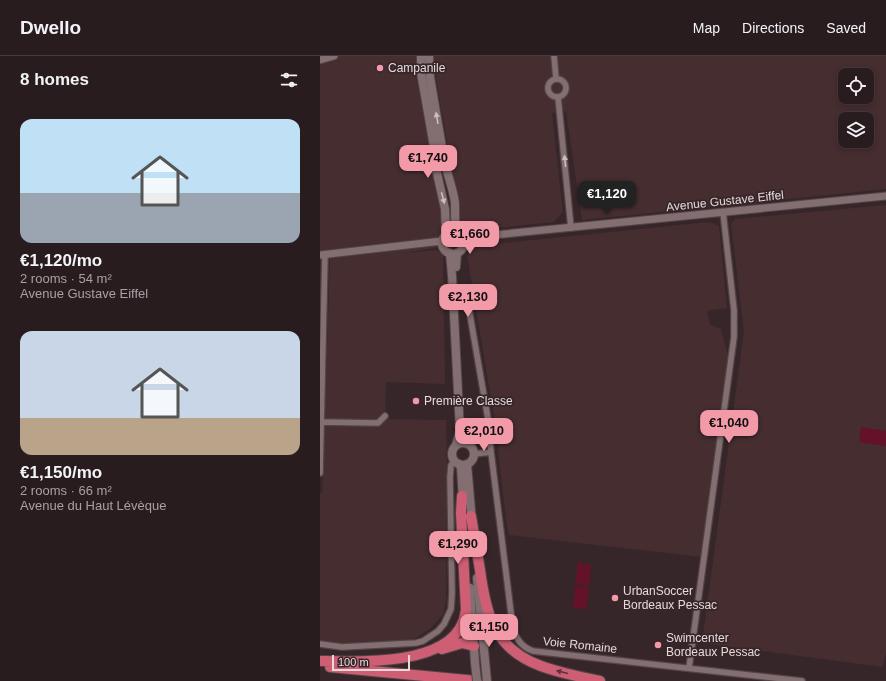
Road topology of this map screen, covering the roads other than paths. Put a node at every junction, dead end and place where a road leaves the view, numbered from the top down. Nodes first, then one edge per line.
1 (334, 56) edge
2 (420, 56) edge
3 (429, 56) edge
4 (554, 56) edge
5 (320, 60) edge
6 (556, 78) junction
7 (558, 97) junction
8 (886, 196) edge
9 (723, 212) junction
10 (572, 228) junction
11 (460, 237) junction
12 (444, 238) junction
13 (453, 253) junction
14 (323, 254) edge
15 (457, 288) junction
16 (385, 416) dead end
17 (320, 422) edge
18 (466, 443) junction
19 (456, 445) junction
20 (491, 452) junction
21 (474, 454) junction
22 (460, 463) junction
23 (320, 473) edge
24 (462, 496) junction
25 (471, 516) junction
26 (320, 644) edge
27 (474, 649) junction
28 (408, 657) junction
29 (320, 661) edge
30 (480, 663) junction
31 (320, 666) edge
32 (690, 668) junction
33 (478, 681) edge
34 (483, 681) edge
35 (487, 681) edge
36 (600, 681) edge
37 (802, 681) edge

1 - 5 street
2 -> 12 main road
11 -> 3 main road
4 - 6 street
6 - 7 street
6 - 7 street
10 -> 7 street
8 - 9 street, Avenue Gustave Eiffel
9 - 10 street, Avenue Gustave Eiffel
9 - 32 street
10 - 11 street, Avenue Gustave Eiffel
11 - 12 main road
11 - 13 main road
12 - 13 main road
12 - 14 street
13 - 15 main road
13 - 19 main road
14 - 17 street
15 - 18 main road
15 - 20 street, Voie Romaine
16 - 17 street
17 - 23 street
18 - 19 main road
18 - 21 main road
19 - 22 main road
20 - 21 street
20 - 32 street, Voie Romaine
21 - 22 main road
22 - 24 main road
22 - 25 main road
22 - 26 street
24 - 27 main road
24 - 28 highway
25 - 30 main road
36 -> 25 highway
27 - 28 highway
27 - 30 main road
28 - 29 highway
30 - 33 main road, bridge
30 - 34 main road
30 - 35 main road
31 - 33 highway
32 - 37 street, Voie Romaine

